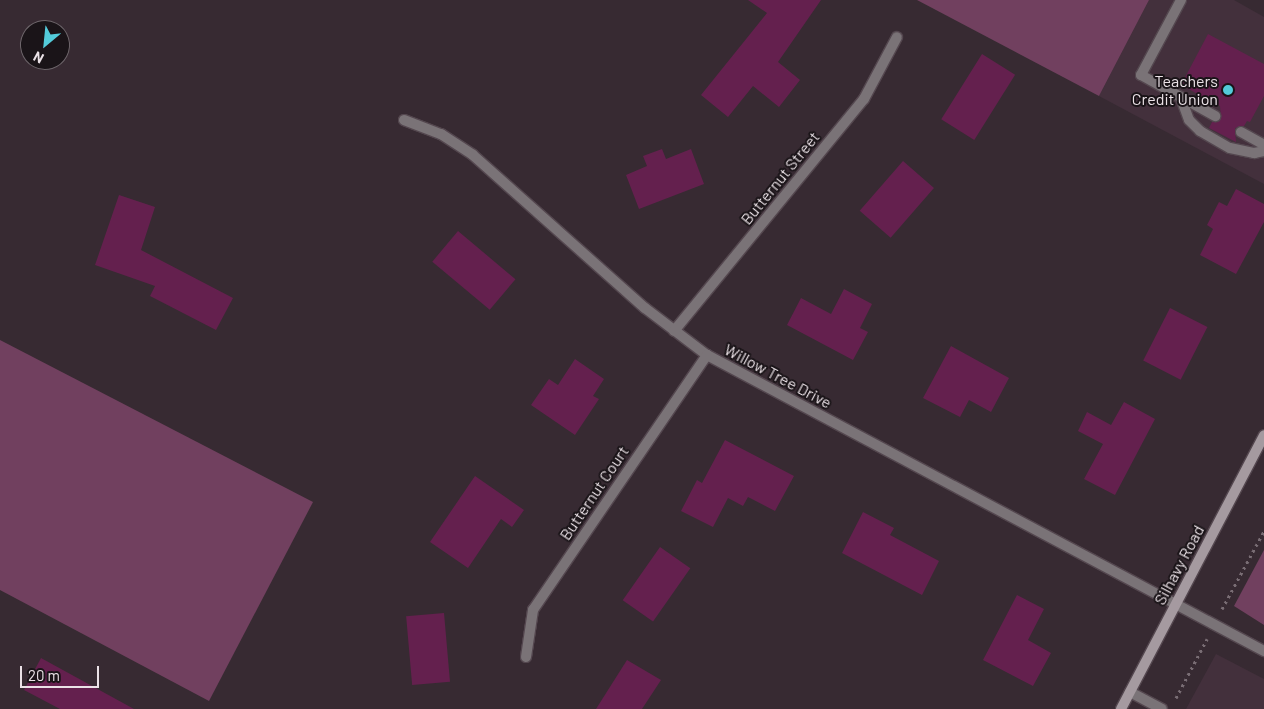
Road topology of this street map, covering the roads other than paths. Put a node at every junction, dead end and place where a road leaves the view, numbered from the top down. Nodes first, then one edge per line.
1 (1182, 0) edge
2 (897, 36) dead end
3 (1181, 98) junction
4 (1215, 116) dead end
5 (404, 120) dead end
6 (1241, 132) dead end
7 (1264, 145) edge
8 (1264, 151) edge
9 (674, 331) junction
10 (707, 355) junction
11 (1264, 435) edge
12 (1175, 606) junction
13 (1264, 651) edge
14 (526, 657) dead end
15 (1130, 692) junction
16 (1121, 709) edge
17 (1162, 709) edge

1 - 3 street
2 - 9 street, Butternut Street
3 - 4 street
3 - 8 street
5 - 9 street, Willow Tree Drive
6 - 7 street
9 - 10 street, Willow Tree Drive
10 - 12 street, Willow Tree Drive
10 - 14 street, Butternut Court
11 - 12 street, Silhavy Road
12 - 13 street, Willow Tree Drive
12 - 15 street, Silhavy Road
15 - 16 street, Silhavy Road
15 - 17 street

